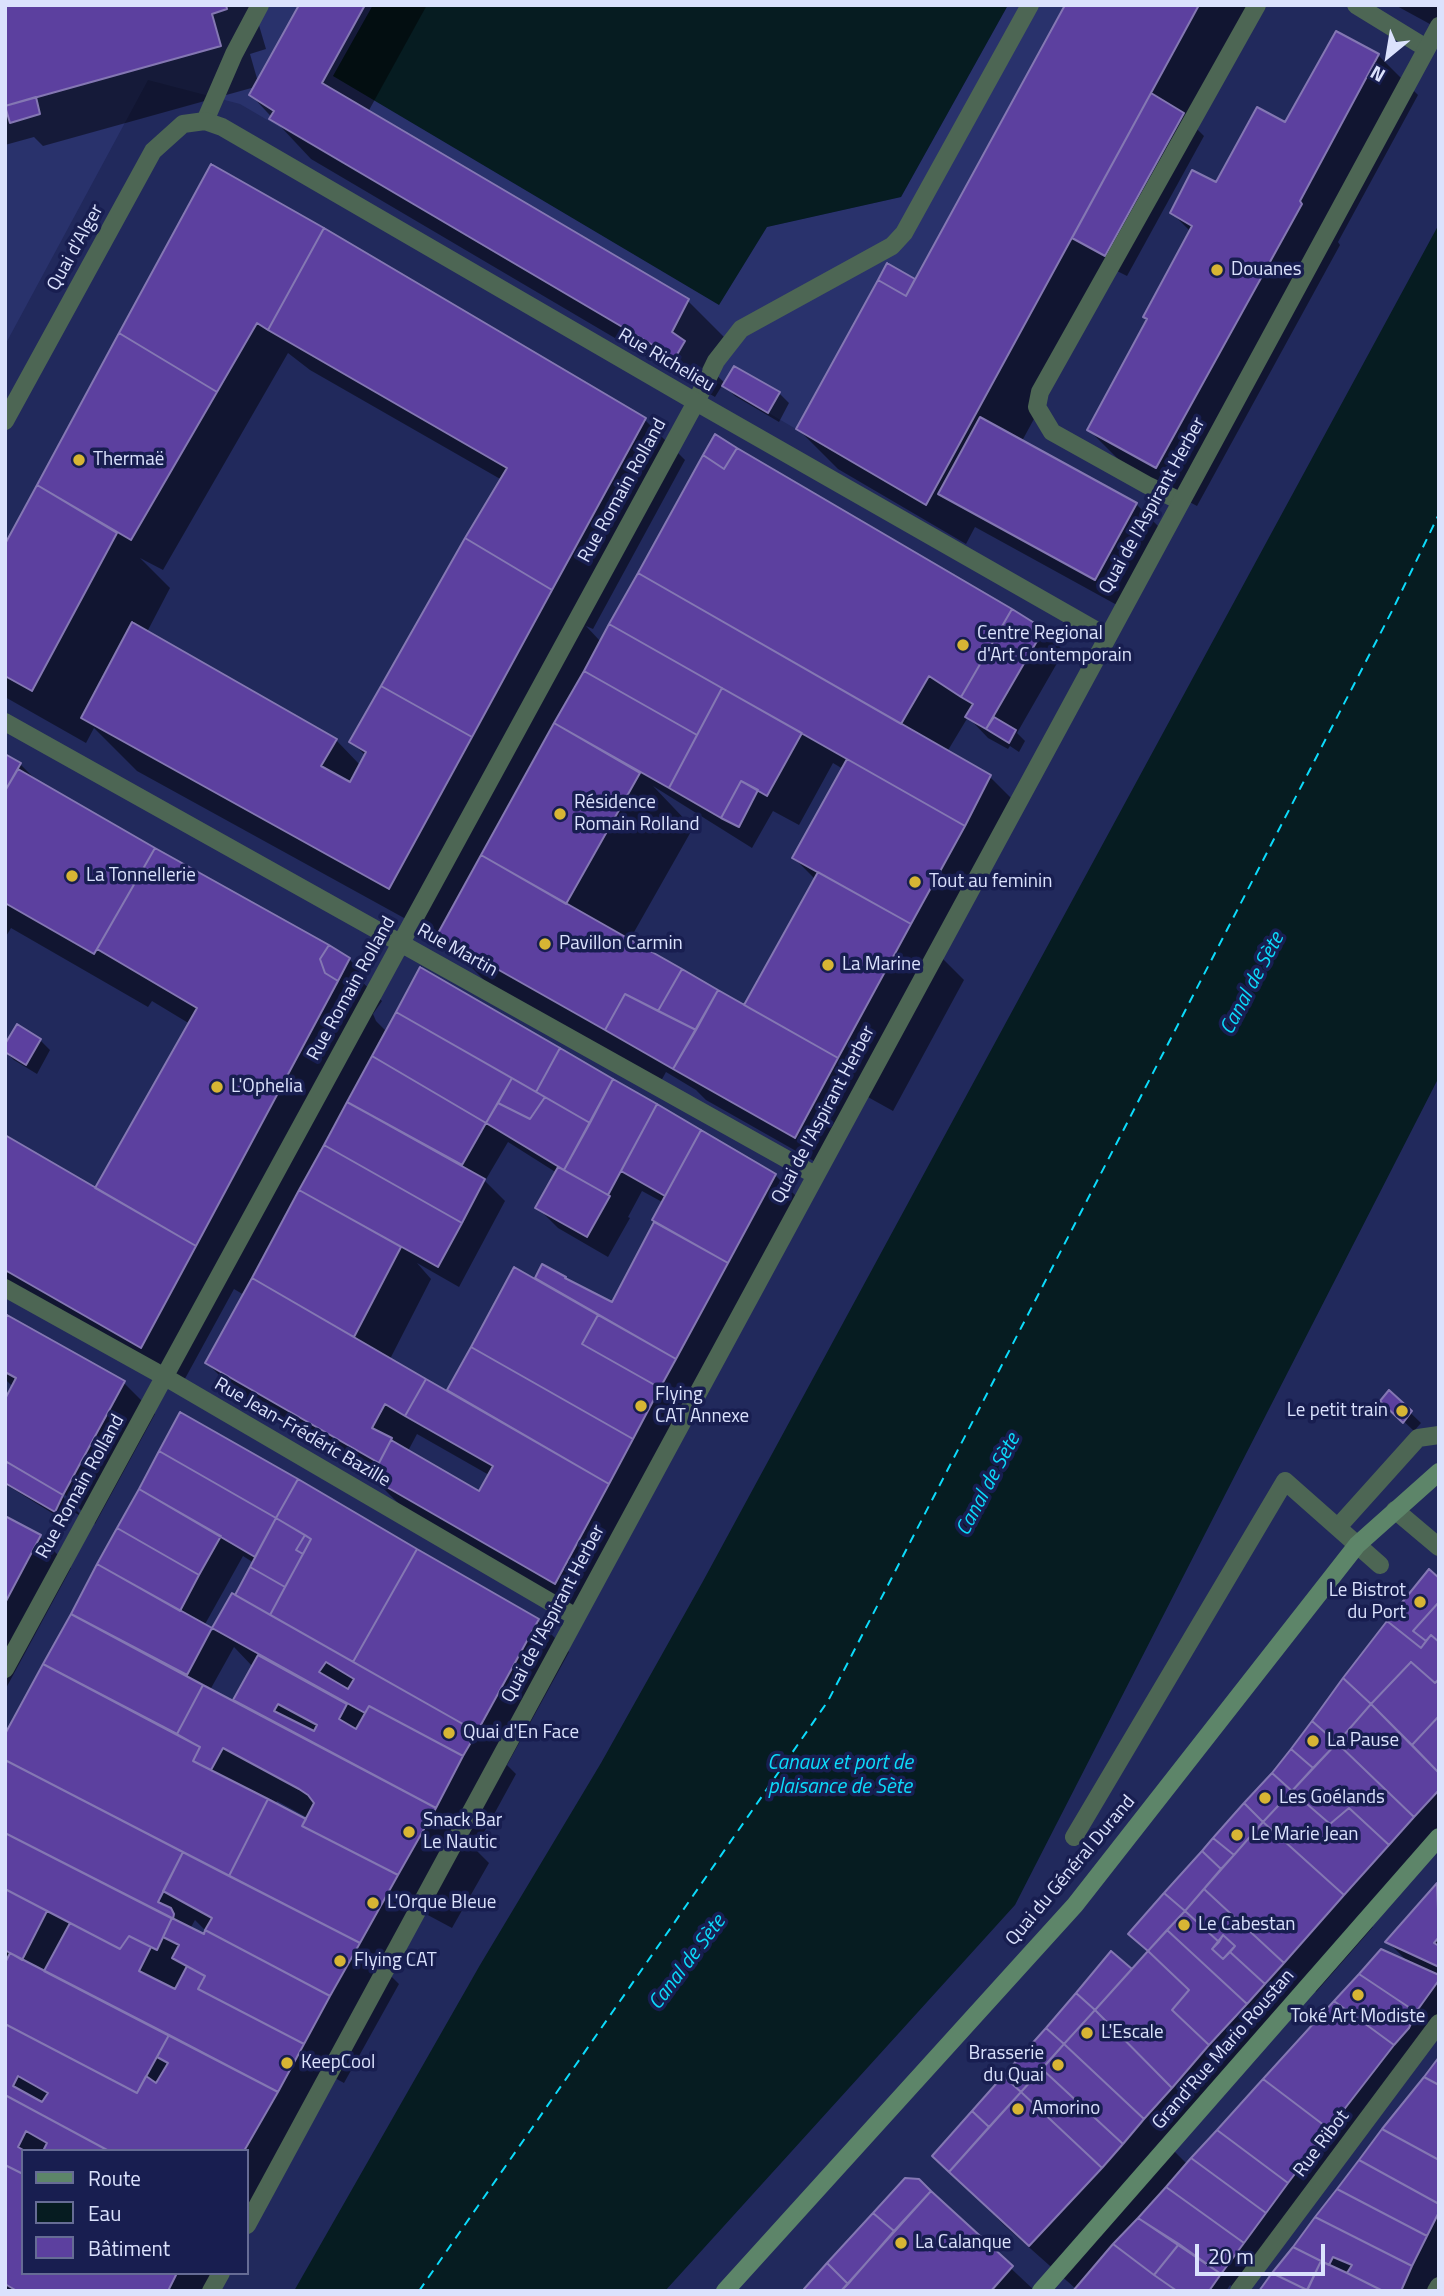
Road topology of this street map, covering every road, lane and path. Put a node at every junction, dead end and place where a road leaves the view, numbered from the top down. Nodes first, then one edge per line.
1 (260, 5) edge
2 (1030, 5) edge
3 (1257, 5) edge
4 (1356, 5) edge
5 (1439, 26) edge
6 (1426, 48) junction
7 (205, 121) junction
8 (696, 402) junction
9 (5, 421) edge
10 (1180, 501) junction
11 (1107, 636) junction
12 (5, 722) edge
13 (401, 944) junction
14 (815, 1175) junction
15 (5, 1288) edge
16 (165, 1377) junction
17 (1439, 1435) edge
18 (1439, 1472) edge
19 (1395, 1510) junction
20 (1338, 1527) junction
21 (1357, 1545) junction
22 (1439, 1547) edge
23 (1380, 1565) dead end
24 (576, 1617) junction
25 (5, 1669) edge
26 (1439, 1837) edge
27 (1074, 1838) dead end
28 (1439, 2023) edge
29 (248, 2223) edge
30 (220, 2275) edge
31 (1439, 2286) edge
32 (211, 2291) edge
33 (725, 2291) edge
34 (1041, 2291) edge
35 (1239, 2291) edge
36 (1436, 2291) edge

1 - 7 street
2 - 8 street, Rue Romain Rolland
3 - 10 street
4 - 6 street
5 - 6 street, Quai de l'Aspirant Herber
6 - 10 street, Quai de l'Aspirant Herber
7 - 8 street, Rue Richelieu
7 - 9 street, Quai d'Alger
8 - 11 street, Rue Richelieu
8 - 13 street, Rue Romain Rolland
10 - 11 street, Quai de l'Aspirant Herber
11 - 14 street, Quai de l'Aspirant Herber
12 - 13 street, Rue Martin
13 - 14 street, Rue Martin
13 - 16 street, Rue Romain Rolland
14 - 24 street, Quai de l'Aspirant Herber
15 - 16 street, Rue Jean-Frédéric Bazille
16 - 24 street, Rue Jean-Frédéric Bazille
16 - 25 street, Rue Romain Rolland
17 - 20 street
18 - 19 main road, Quai du Général Durand
19 - 21 main road, Quai du Général Durand
19 - 22 street
20 - 21 street
20 - 27 street
21 - 23 street
21 - 33 main road, Quai du Général Durand
24 - 29 street, Quai de l'Aspirant Herber
26 - 34 main road, Grand'Rue Mario Roustan
28 - 35 street, Rue Ribot
30 - 32 street
31 - 36 street

